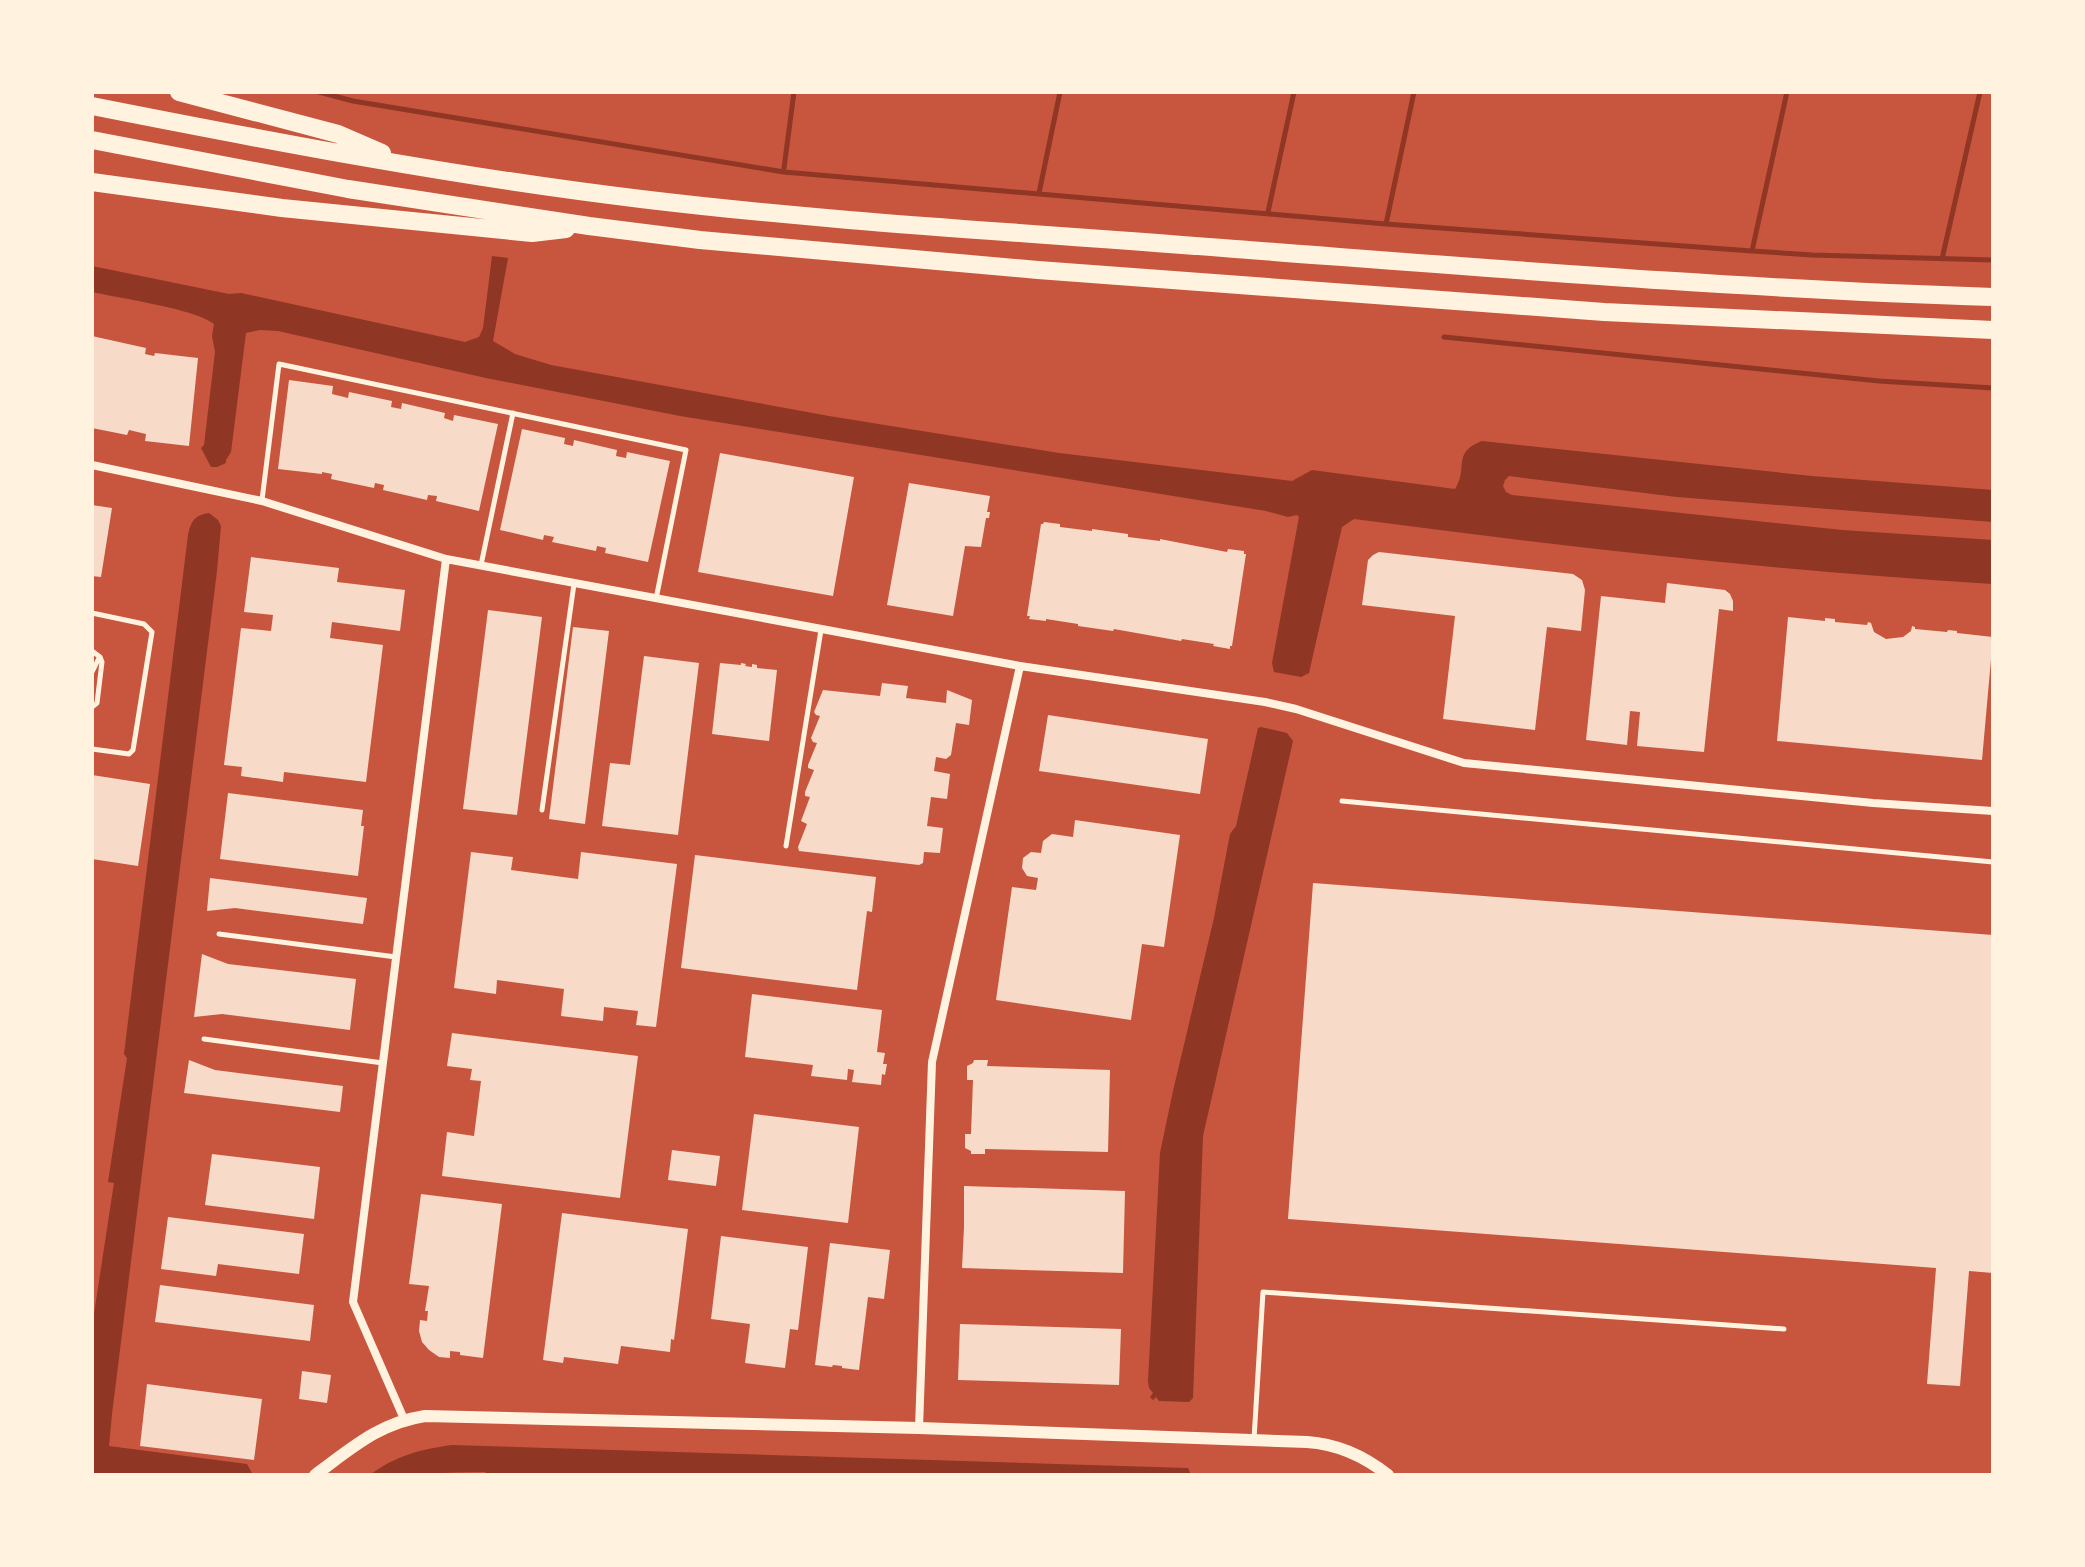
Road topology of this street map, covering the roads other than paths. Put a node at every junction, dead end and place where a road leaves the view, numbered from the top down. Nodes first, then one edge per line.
1 (179, 92) edge
2 (92, 106) edge
3 (92, 140) edge
4 (410, 165) junction
5 (92, 182) edge
6 (589, 226) junction
7 (1993, 297) edge
8 (1993, 330) edge
9 (513, 413) junction
10 (92, 465) edge
11 (262, 501) junction
12 (446, 559) junction
13 (481, 566) junction
14 (574, 584) junction
15 (656, 599) junction
16 (92, 613) edge
17 (821, 630) junction
18 (92, 651) edge
19 (100, 657) junction
20 (1020, 666) junction
21 (92, 672) edge
22 (92, 707) edge
23 (92, 749) edge
24 (1342, 801) dead end
25 (542, 810) dead end
26 (1993, 811) edge
27 (786, 846) dead end
28 (1993, 862) edge
29 (219, 934) dead end
30 (396, 957) junction
31 (204, 1039) dead end
32 (383, 1063) junction
33 (1784, 1329) dead end
34 (404, 1419) junction
35 (919, 1428) junction
36 (1254, 1440) junction
37 (315, 1475) edge
38 (1388, 1475) edge

1 - 4 highway
2 - 4 highway
3 - 6 highway
4 - 7 highway
5 - 6 highway
6 - 8 highway
9 - 11 lane
9 - 13 lane
9 - 15 lane
10 - 11 street
11 - 12 street
12 - 13 street
12 - 30 street
13 - 14 street
14 - 15 street
14 - 25 lane
15 - 17 street
16 - 23 lane
17 - 20 street
17 - 27 lane
18 - 19 lane
19 - 21 lane
19 - 22 lane
20 - 26 street
20 - 35 street
24 - 28 lane
29 - 30 lane
30 - 32 street
31 - 32 lane
32 - 34 street
33 - 36 lane
34 - 35 street
34 - 37 street
35 - 36 street
36 - 38 street

